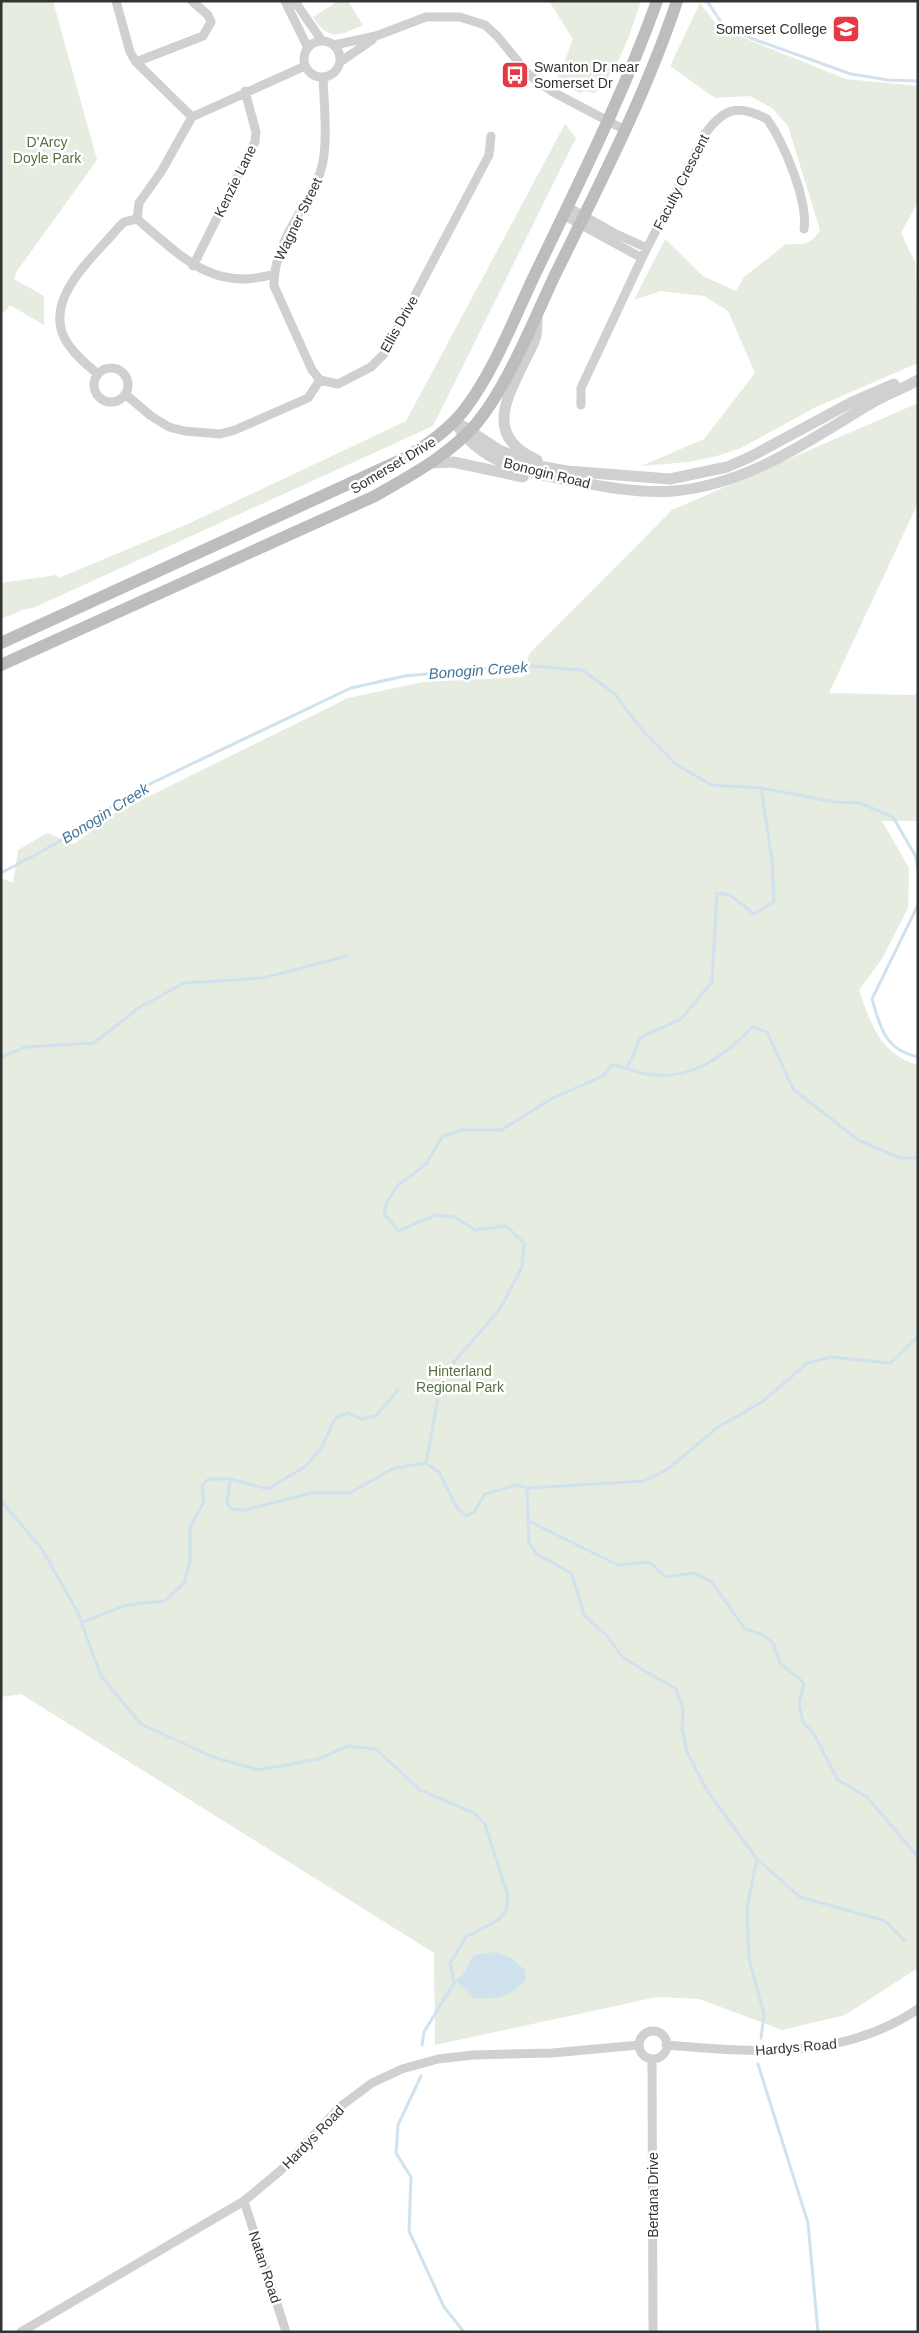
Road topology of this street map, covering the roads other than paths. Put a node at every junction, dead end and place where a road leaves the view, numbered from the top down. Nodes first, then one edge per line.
1 (116, 1) edge
2 (192, 1) edge
3 (287, 1) edge
4 (657, 1) edge
5 (676, 4) edge
6 (376, 36) junction
7 (322, 41) junction
8 (334, 45) junction
9 (308, 48) junction
10 (136, 62) junction
11 (340, 62) junction
12 (306, 66) junction
13 (324, 77) junction
14 (245, 91) junction
15 (192, 117) junction
16 (608, 121) junction
17 (625, 130) junction
18 (491, 136) dead end
19 (565, 211) junction
20 (138, 219) junction
21 (582, 220) junction
22 (804, 229) dead end
23 (647, 248) junction
24 (642, 258) junction
25 (193, 266) junction
26 (274, 274) junction
27 (537, 313) junction
28 (98, 374) junction
29 (918, 376) edge
30 (320, 380) junction
31 (918, 380) edge
32 (125, 394) junction
33 (581, 405) dead end
34 (454, 422) junction
35 (467, 433) junction
36 (809, 442) junction
37 (431, 463) junction
38 (727, 467) junction
39 (579, 478) junction
40 (46, 622) junction
41 (55, 641) junction
42 (1, 643) edge
43 (1, 665) edge
44 (918, 2009) edge
45 (639, 2045) junction
46 (666, 2045) junction
47 (652, 2059) junction
48 (244, 2201) junction
49 (21, 2332) edge
50 (286, 2332) edge
51 (653, 2332) edge

1 - 10 street
2 - 10 street
3 - 7 street
3 - 9 street
4 - 16 main road, Somerset Drive
5 - 17 main road, Somerset Drive
6 - 8 street
6 - 11 street
6 - 16 street
7 - 8 street
7 - 9 street
8 - 11 street
9 - 12 street
10 - 15 street
11 - 13 street
12 - 13 street
12 - 14 street
13 - 26 street, Wagner Street
14 - 15 street
14 - 25 street, Kenzie Lane
15 - 20 street
16 - 17 street
16 - 19 main road, Somerset Drive
17 - 21 main road, Somerset Drive
18 - 30 street, Ellis Drive
19 - 21 street
19 - 34 main road, Somerset Drive
20 - 25 street
20 - 28 street
21 - 23 street
21 - 24 street
21 - 27 main road, Somerset Drive
22 - 23 street, Faculty Crescent
23 - 24 street, Faculty Crescent
24 - 33 street, Faculty Crescent
25 - 26 street
26 - 30 street, Wagner Street
27 - 35 main road, Somerset Drive
27 - 39 street
28 - 32 street
28 - 32 street
29 - 38 street, Bonogin Road
30 - 32 street
31 - 36 street, Bonogin Road
34 - 35 street, Bonogin Road
34 - 40 main road, Somerset Drive
35 - 37 main road, Somerset Drive
35 - 39 street, Bonogin Road
36 - 38 street
36 - 39 street, Bonogin Road
37 - 39 street
37 - 41 main road, Somerset Drive
38 - 39 street, Bonogin Road
40 - 41 main road
40 - 42 main road, Somerset Drive
41 - 43 main road, Somerset Drive
44 - 46 street, Hardys Road
45 - 46 street
45 - 47 street
45 - 48 street, Hardys Road
46 - 47 street
47 - 51 street, Bertana Drive
48 - 49 street, Hardys Road
48 - 50 street, Natan Road

